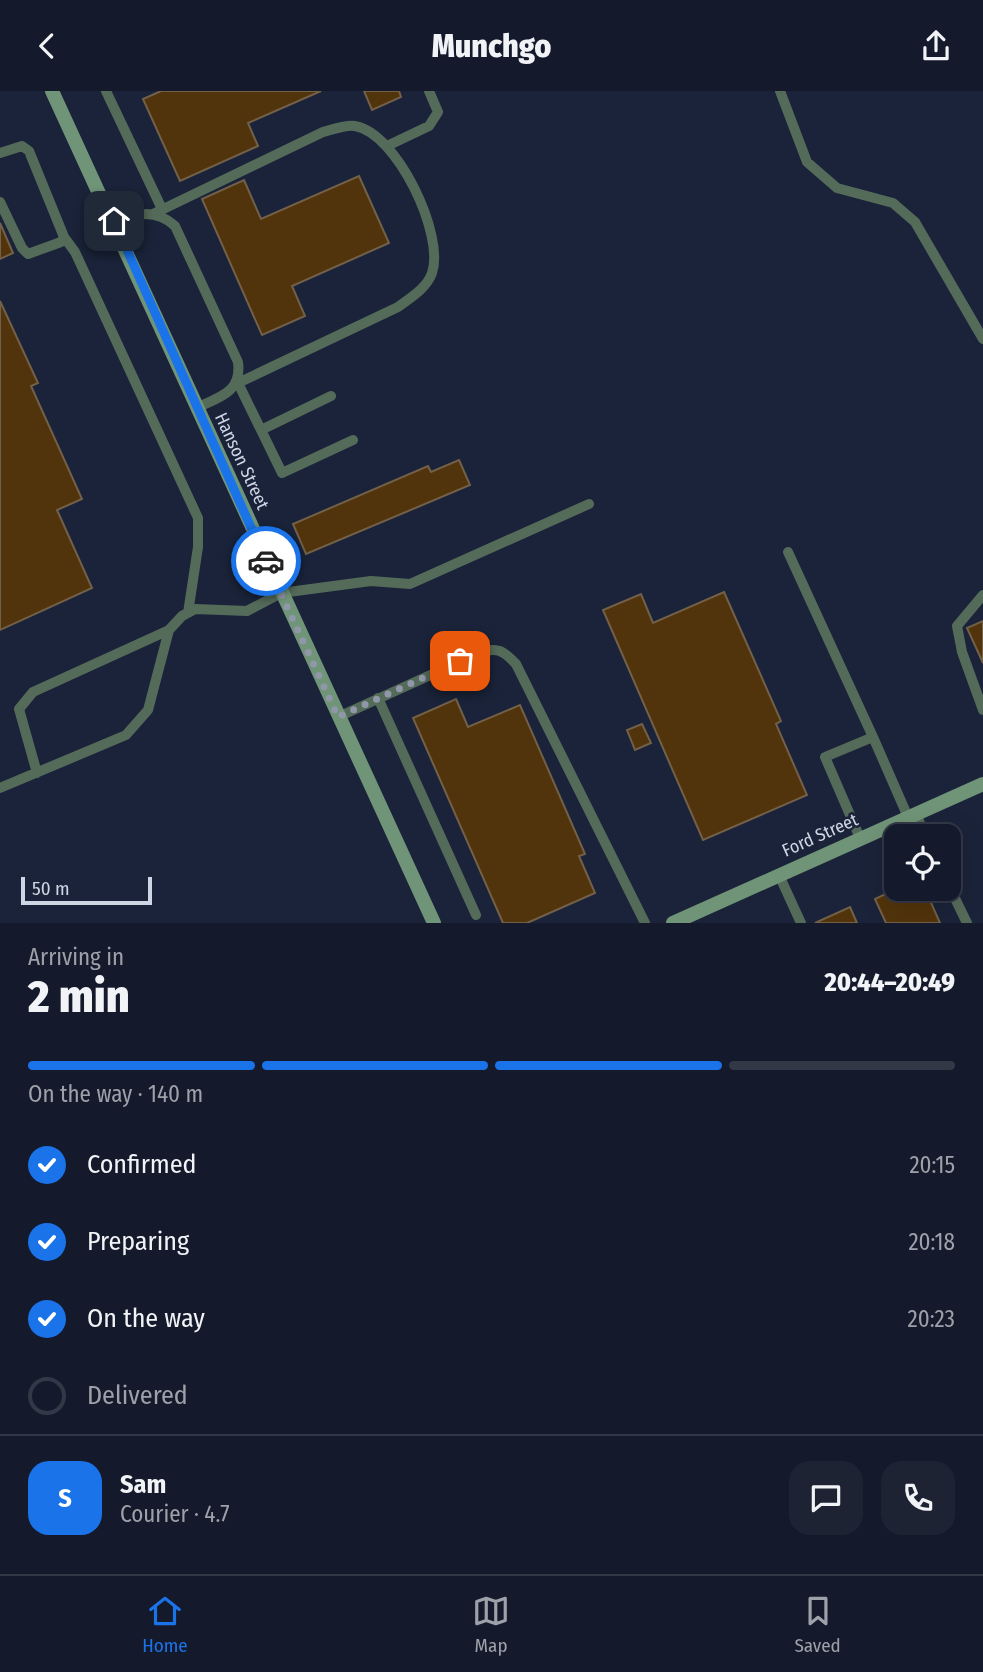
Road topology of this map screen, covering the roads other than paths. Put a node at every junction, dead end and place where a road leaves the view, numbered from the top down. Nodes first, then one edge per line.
1 (52, 91) edge
2 (106, 91) edge
3 (429, 91) edge
4 (780, 91) edge
5 (387, 146) junction
6 (0, 153) edge
7 (0, 202) edge
8 (157, 211) junction
9 (114, 221) junction
10 (64, 237) junction
11 (983, 339) edge
12 (238, 383) junction
13 (331, 396) dead end
14 (196, 408) junction
15 (261, 430) junction
16 (353, 440) dead end
17 (589, 504) dead end
18 (788, 552) dead end
19 (281, 593) junction
20 (983, 595) edge
21 (188, 613) junction
22 (169, 630) junction
23 (378, 698) junction
24 (983, 710) edge
25 (338, 717) junction
26 (873, 737) junction
27 (37, 773) junction
28 (983, 784) edge
29 (0, 788) edge
30 (912, 815) junction
31 (918, 824) edge
32 (860, 838) junction
33 (779, 875) junction
34 (956, 901) edge
35 (476, 915) dead end
36 (692, 919) edge
37 (434, 923) edge
38 (645, 923) edge
39 (673, 923) edge
40 (801, 923) edge
41 (967, 923) edge

1 - 9 street, Hanson Street
2 - 8 lane
3 - 5 lane
4 - 11 lane
5 - 8 lane
5 - 12 lane
6 - 10 lane
7 - 10 lane
8 - 9 lane
8 - 12 lane
9 - 14 street, Hanson Street
10 - 21 lane
12 - 14 lane
12 - 15 lane
13 - 15 lane
14 - 19 street, Hanson Street
15 - 16 lane
17 - 19 lane
18 - 26 lane
19 - 21 lane
19 - 25 street, Hanson Street
20 - 24 lane
21 - 22 lane
22 - 27 lane
22 - 27 lane
23 - 25 lane
23 - 35 lane
23 - 38 lane
25 - 37 street, Hanson Street
26 - 30 lane
26 - 32 lane
27 - 29 lane
28 - 30 street, Ford Street
30 - 31 lane
30 - 32 street, Ford Street
32 - 33 street, Ford Street
33 - 36 street, Ford Street
33 - 40 lane
34 - 41 lane
36 - 39 street, Ford Street

